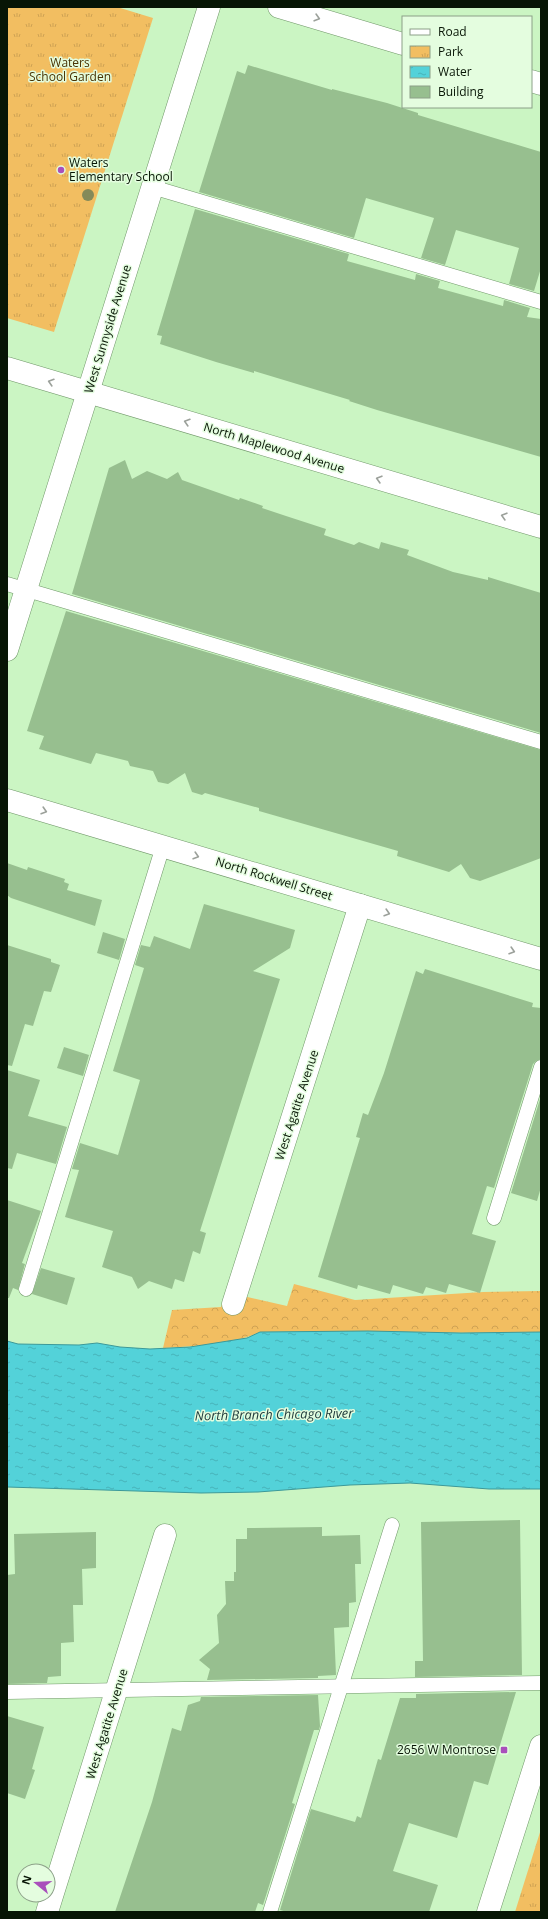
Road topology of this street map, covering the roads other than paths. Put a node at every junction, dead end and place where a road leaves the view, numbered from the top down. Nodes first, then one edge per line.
1 (209, 7) edge
2 (280, 7) edge
3 (402, 44) edge
4 (152, 187) junction
5 (541, 302) edge
6 (7, 368) edge
7 (88, 393) junction
8 (541, 527) edge
9 (16, 587) edge
10 (7, 650) edge
11 (541, 742) edge
12 (7, 800) edge
13 (163, 846) junction
14 (360, 905) junction
15 (541, 959) edge
16 (541, 1066) edge
17 (494, 1218) dead end
18 (26, 1289) dead end
19 (233, 1304) dead end
20 (392, 1525) dead end
21 (166, 1535) dead end
22 (541, 1683) edge
23 (341, 1685) junction
24 (117, 1691) junction
25 (7, 1692) edge
26 (541, 1746) edge
27 (48, 1912) edge
28 (270, 1912) edge
29 (488, 1912) edge

1 - 4 street, West Sunnyside Avenue
2 -> 3 street
4 - 5 lane
4 - 7 street, West Sunnyside Avenue
7 -> 6 street, North Maplewood Avenue
8 -> 7 street, North Maplewood Avenue
7 - 9 street, West Sunnyside Avenue
9 - 10 street, West Sunnyside Avenue
9 - 11 lane
12 -> 13 street, North Rockwell Street
13 -> 14 street, North Rockwell Street
13 - 18 lane
14 -> 15 street, North Rockwell Street
14 - 19 street, West Agatite Avenue
16 - 17 lane
20 - 23 lane
21 - 24 street, West Agatite Avenue
22 - 23 lane
23 - 24 lane
23 - 28 lane
24 - 25 lane
24 - 27 street, West Agatite Avenue
26 - 29 street

